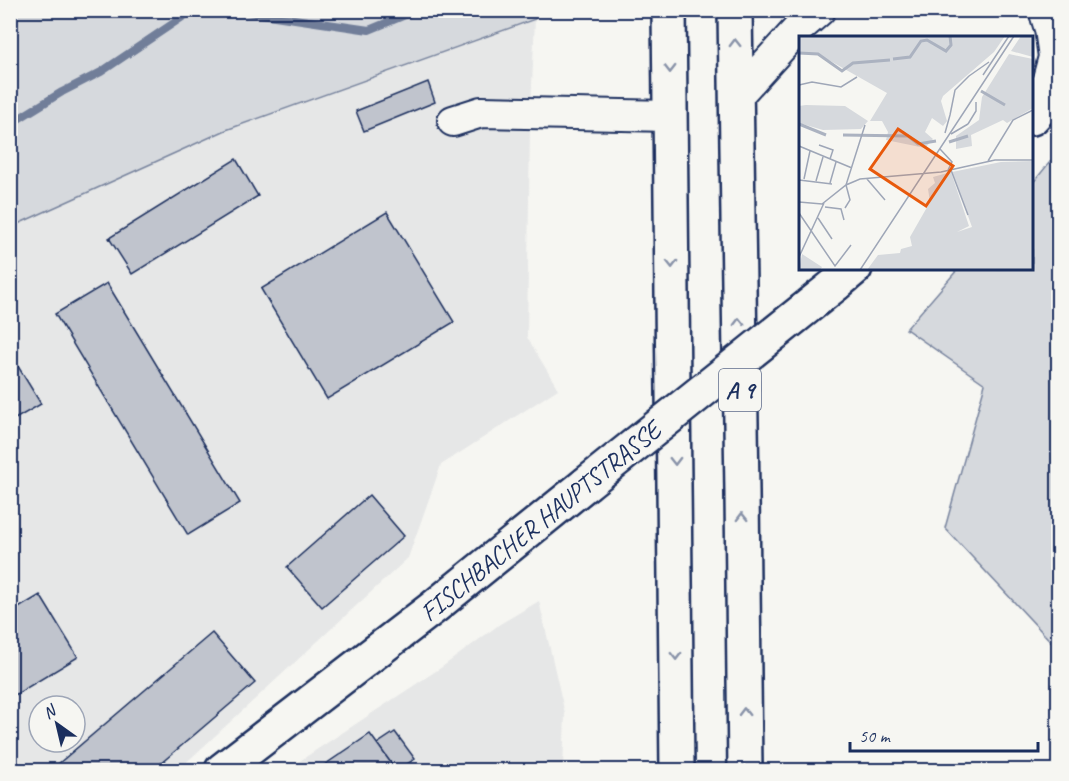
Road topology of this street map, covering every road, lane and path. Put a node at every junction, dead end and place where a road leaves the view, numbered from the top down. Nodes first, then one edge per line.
1 (669, 10) edge
2 (735, 10) edge
3 (820, 10) edge
4 (1044, 10) edge
5 (736, 98) junction
6 (1043, 106) edge
7 (670, 116) junction
8 (453, 121) dead end
9 (846, 276) edge
10 (222, 771) edge
11 (677, 771) edge
12 (745, 771) edge

1 -> 7 main road
5 -> 2 main road, A 9
3 - 5 lane
4 - 6 lane
12 -> 5 main road, A 9
7 - 8 lane
7 -> 11 main road
9 - 10 main road, FISCHBACHER HAUPTSTRASSE, bridge

